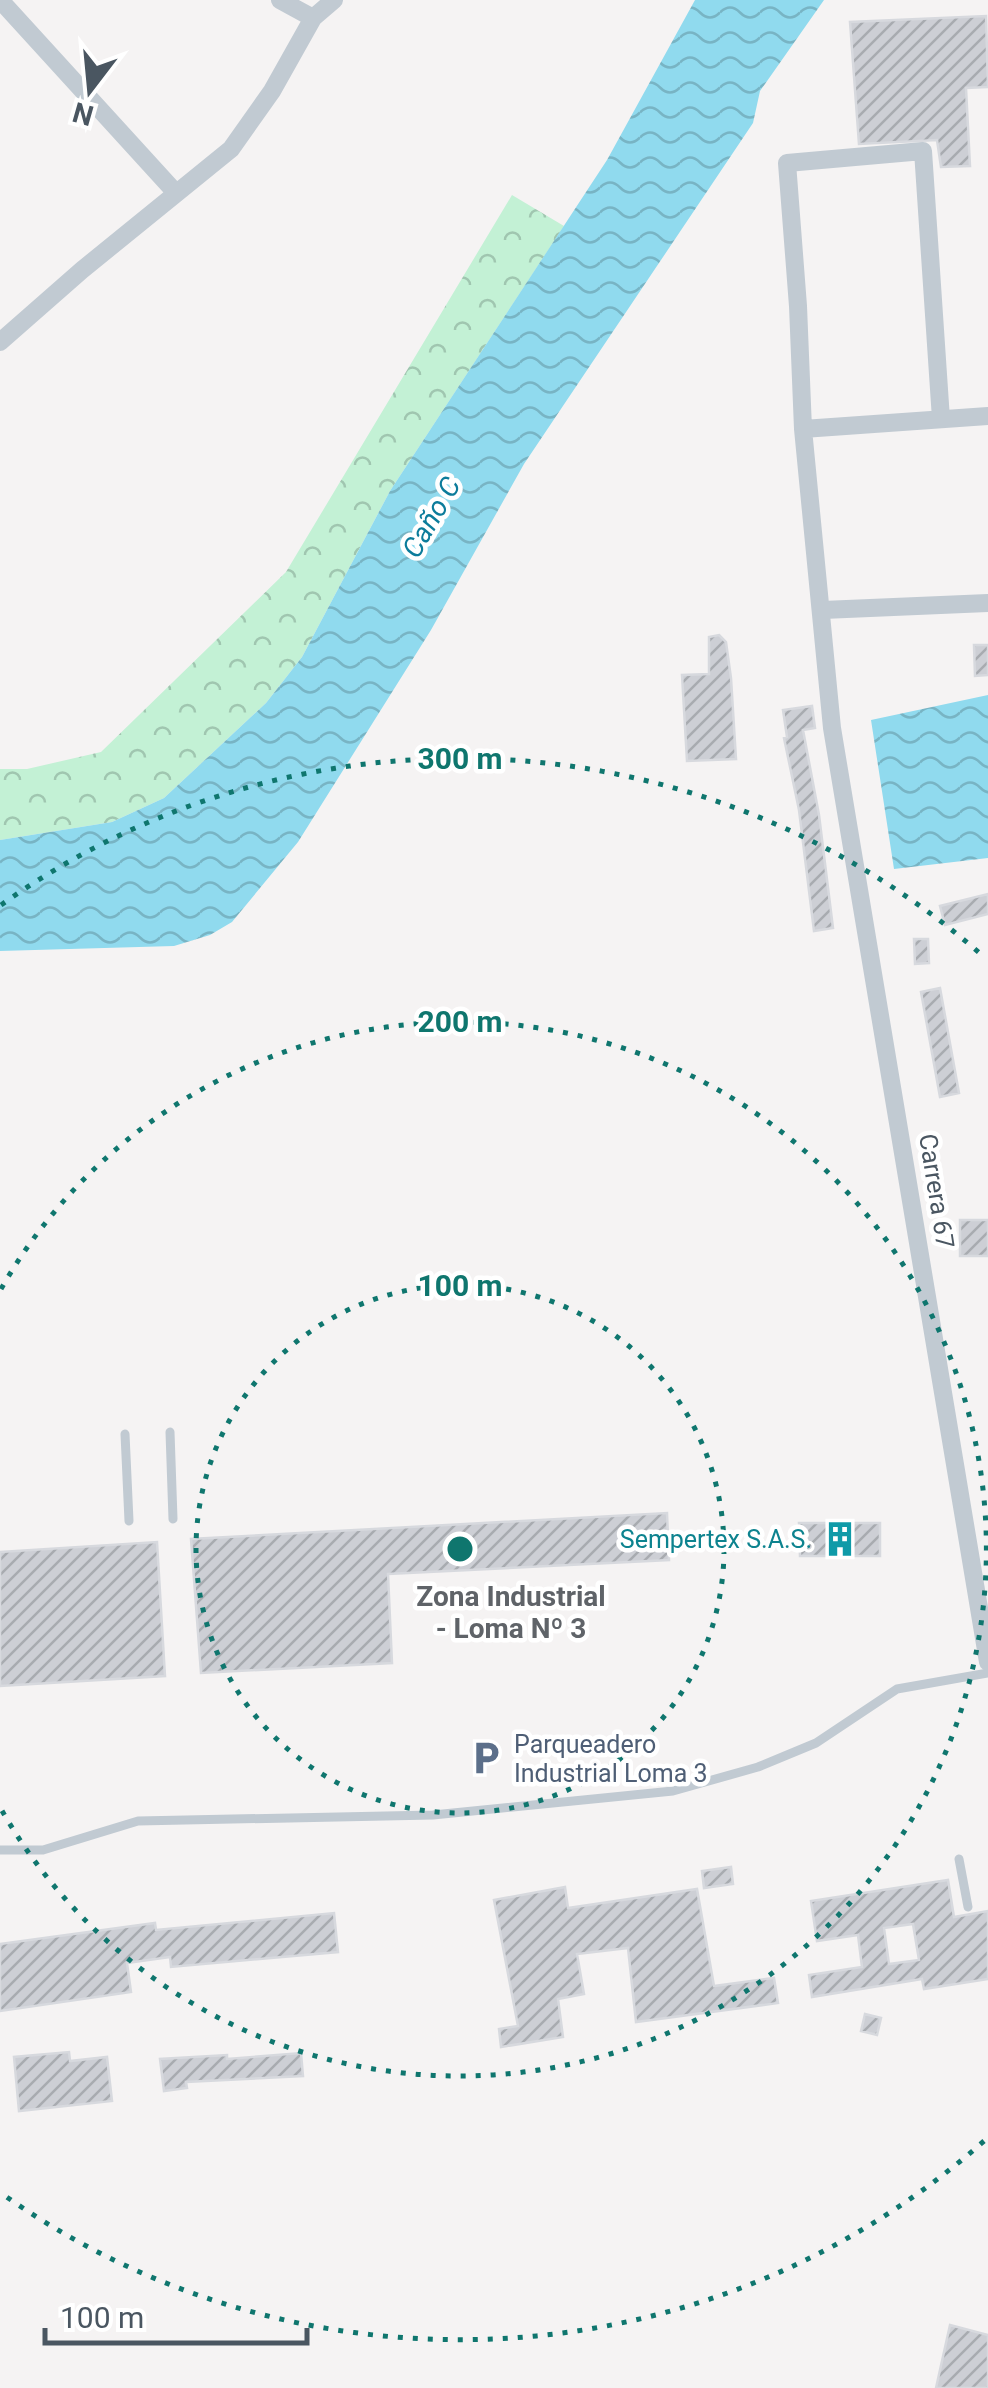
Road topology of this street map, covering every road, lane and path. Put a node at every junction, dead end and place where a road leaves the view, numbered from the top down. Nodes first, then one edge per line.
1 (0, 0) edge
2 (280, 0) edge
3 (334, 0) edge
4 (313, 18) junction
5 (176, 193) junction
6 (0, 342) edge
7 (988, 416) edge
8 (941, 419) junction
9 (803, 429) junction
10 (988, 603) edge
11 (822, 610) junction
12 (170, 1432) dead end
13 (125, 1434) dead end
14 (173, 1519) dead end
15 (129, 1522) dead end
16 (988, 1662) edge
17 (988, 1672) edge
18 (0, 1850) edge
19 (959, 1859) dead end
20 (968, 1907) dead end

1 - 5 street
2 - 4 street
3 - 4 street
4 - 5 street
5 - 6 street
7 - 8 street
8 - 9 street
8 - 9 street, Carrera 67
9 - 11 street, Carrera 67
10 - 11 street
11 - 16 street, Carrera 67
12 - 14 lane
13 - 15 lane
17 - 18 lane
19 - 20 lane

